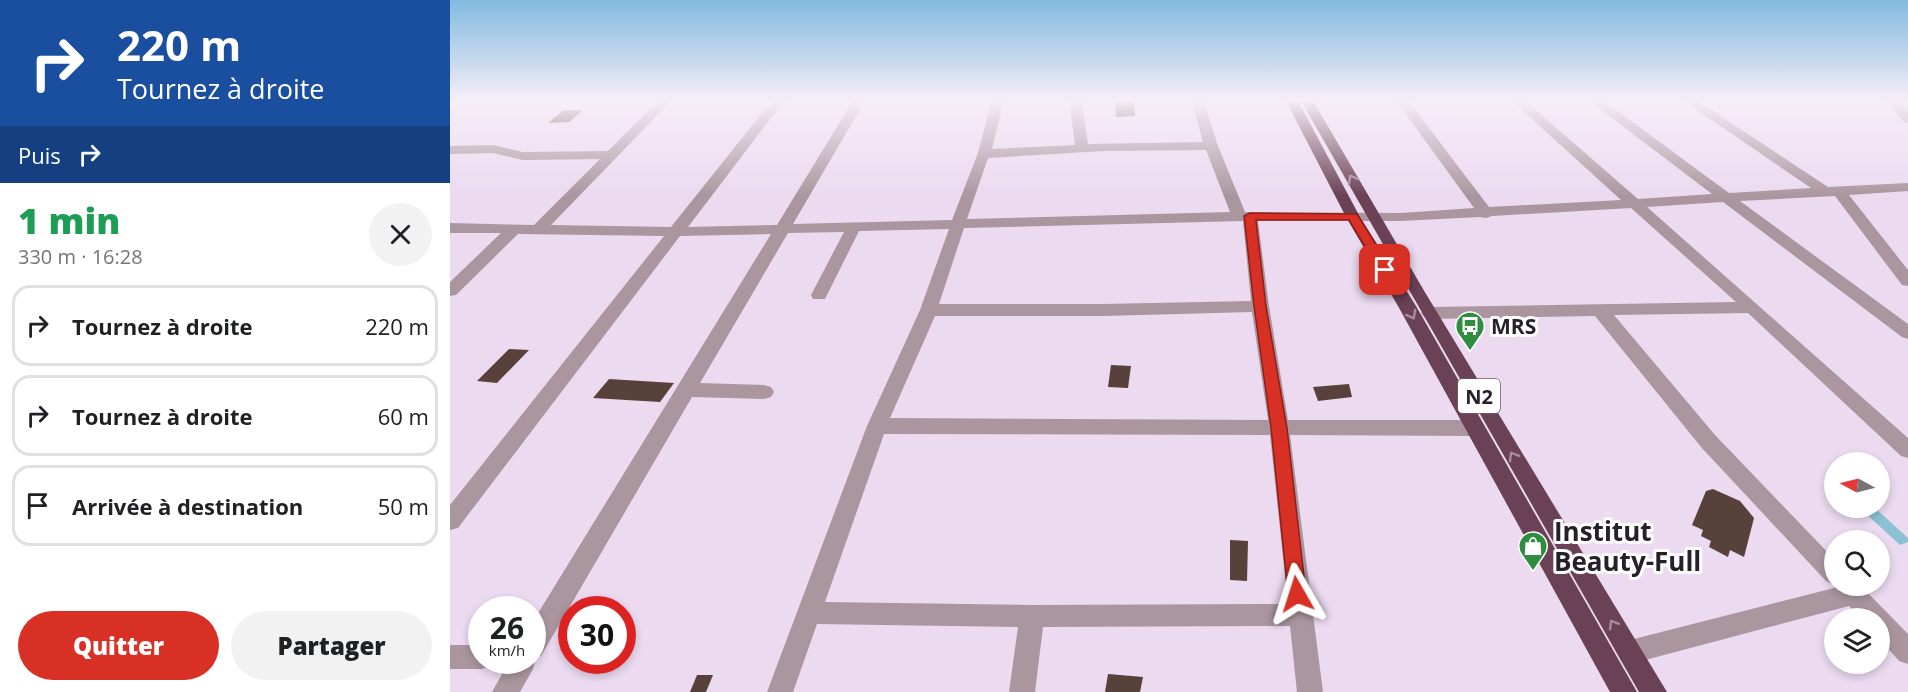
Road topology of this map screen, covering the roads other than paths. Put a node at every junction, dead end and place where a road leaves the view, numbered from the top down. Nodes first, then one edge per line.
1 (635, 131) edge
2 (754, 131) edge
3 (841, 131) edge
4 (990, 131) edge
5 (1080, 131) edge
6 (1207, 131) edge
7 (1308, 131) edge
8 (1324, 131) edge
9 (1425, 131) edge
10 (1552, 131) edge
11 (1636, 131) edge
12 (1738, 131) edge
13 (1211, 146) junction
14 (1082, 148) junction
15 (450, 150) edge
16 (984, 154) junction
17 (612, 155) junction
18 (1908, 187) edge
19 (1831, 191) junction
20 (1723, 197) junction
21 (1631, 203) junction
22 (1486, 214) junction
23 (1244, 216) junction
24 (1373, 216) junction
25 (1353, 217) junction
26 (960, 224) junction
27 (854, 227) junction
28 (450, 228) edge
29 (514, 229) junction
30 (539, 229) junction
31 (784, 229) junction
32 (676, 232) junction
33 (1908, 280) edge
34 (450, 291) edge
35 (819, 294) dead end
36 (1260, 306) junction
37 (1752, 308) junction
38 (929, 310) junction
39 (1600, 310) junction
40 (1430, 313) junction
41 (1908, 333) edge
42 (685, 390) junction
43 (764, 392) dead end
44 (877, 426) junction
45 (1279, 428) junction
46 (1474, 428) junction
47 (1908, 450) edge
48 (450, 521) edge
49 (1824, 563) edge
50 (1828, 596) edge
51 (1855, 596) edge
52 (1866, 608) edge
53 (809, 613) junction
54 (1300, 615) junction
55 (1032, 616) junction
56 (546, 623) edge
57 (1890, 633) edge
58 (1630, 652) junction
59 (1908, 652) edge
60 (450, 657) edge
61 (468, 657) edge
62 (515, 674) edge
63 (504, 692) edge
64 (780, 692) edge
65 (1022, 692) edge
66 (1310, 692) edge
67 (1624, 692) edge
68 (1654, 692) edge

1 - 17 street
2 - 32 street
3 - 31 street
4 - 16 street
5 - 14 street
6 - 13 street
7 - 25 highway, N2
24 -> 8 highway, N2
9 - 22 street
10 - 21 street
11 - 20 street
12 - 19 street
13 - 14 street
13 - 23 street
14 - 16 street
15 - 17 street
16 - 26 street
17 - 30 street
18 - 19 street
19 - 20 street
19 - 33 street
20 - 21 street
20 - 41 street
21 - 22 street
21 - 37 street
22 - 24 street
23 - 25 street
23 - 26 street
23 - 36 street
24 - 25 street
24 - 40 highway, N2
25 -> 46 highway, N2
26 - 27 street
26 - 38 street
27 - 31 street
27 - 35 street
28 - 29 street
29 - 30 street
29 - 34 street
30 - 32 street
31 - 32 street
31 - 42 street
32 - 48 street
36 - 38 street
36 - 45 street
37 - 39 street
37 - 47 street
38 - 44 street
39 - 40 street
39 - 49 street
58 -> 40 highway, N2
42 - 43 street
42 - 56 street
44 - 45 street
44 - 53 street
45 - 46 street
45 - 54 street
46 - 67 highway, N2
50 - 58 street
51 - 52 street
53 - 55 street
53 - 64 street
54 - 55 street
54 - 66 street
55 - 65 street
57 - 59 street
58 - 68 highway, N2
60 - 61 street
62 - 63 street

